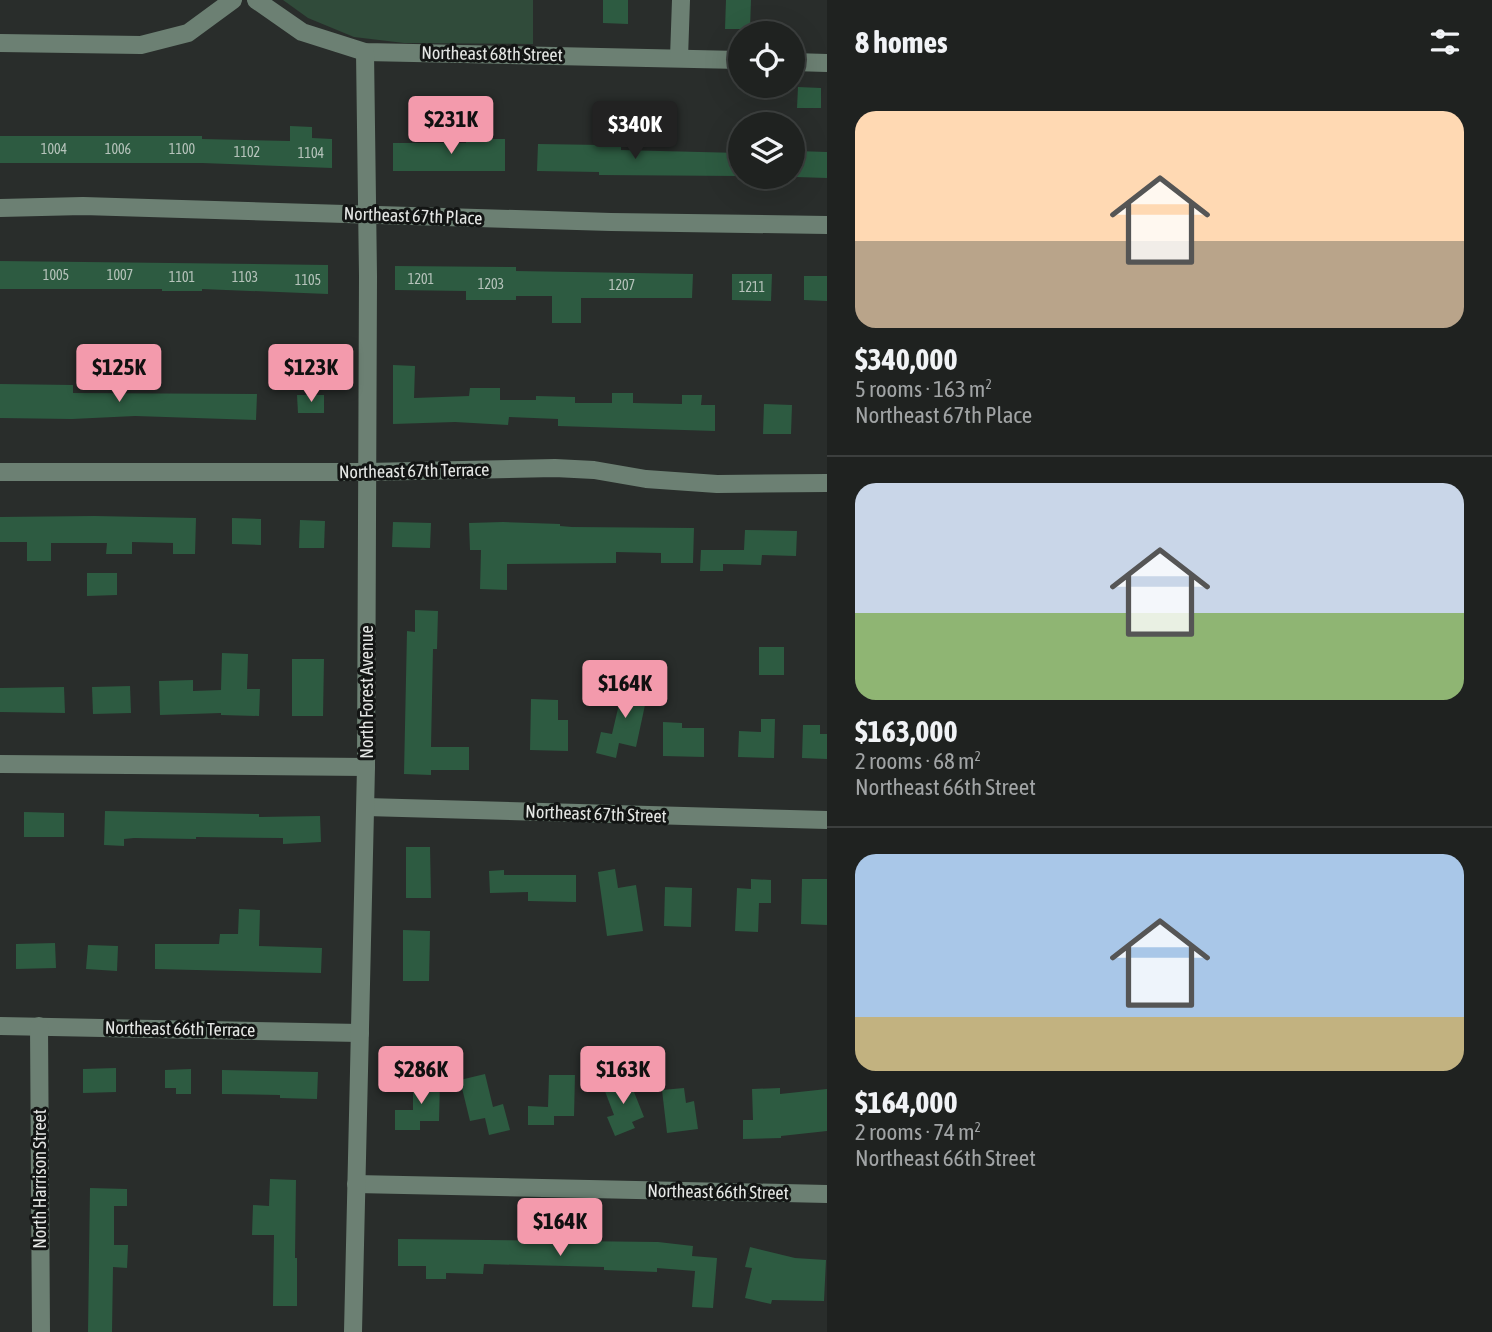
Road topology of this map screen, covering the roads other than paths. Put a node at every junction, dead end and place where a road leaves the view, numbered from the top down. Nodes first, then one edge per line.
1 (233, 0) edge
2 (256, 0) edge
3 (681, 0) edge
4 (0, 43) edge
5 (365, 51) junction
6 (679, 58) junction
7 (728, 60) edge
8 (805, 62) edge
9 (827, 63) edge
10 (0, 208) edge
11 (367, 215) junction
12 (827, 225) edge
13 (0, 472) edge
14 (367, 472) junction
15 (827, 483) edge
16 (0, 764) edge
17 (366, 767) junction
18 (366, 807) junction
19 (827, 820) edge
20 (0, 1026) edge
21 (39, 1026) junction
22 (360, 1032) junction
23 (356, 1184) junction
24 (827, 1194) edge
25 (41, 1332) edge
26 (353, 1332) edge

1 - 4 street
2 - 5 street, Northeast 68th Street
3 - 6 street
5 - 6 street, Northeast 68th Street
5 - 11 street, North Forest Avenue
6 - 7 street, Northeast 68th Street
8 - 9 street
10 - 11 street, Northeast 67th Place
11 - 12 street, Northeast 67th Place
11 - 14 street, North Forest Avenue
13 - 14 street, Northeast 67th Terrace
14 - 15 street, Northeast 67th Terrace
14 - 17 street, North Forest Avenue
16 - 17 street
17 - 18 street, North Forest Avenue
18 - 19 street, Northeast 67th Street
18 - 22 street, North Forest Avenue
20 - 21 street, Northeast 66th Terrace
21 - 22 street, Northeast 66th Terrace
21 - 25 street, North Harrison Street
22 - 23 street, North Forest Avenue
23 - 24 street, Northeast 66th Street
23 - 26 street, North Forest Avenue

